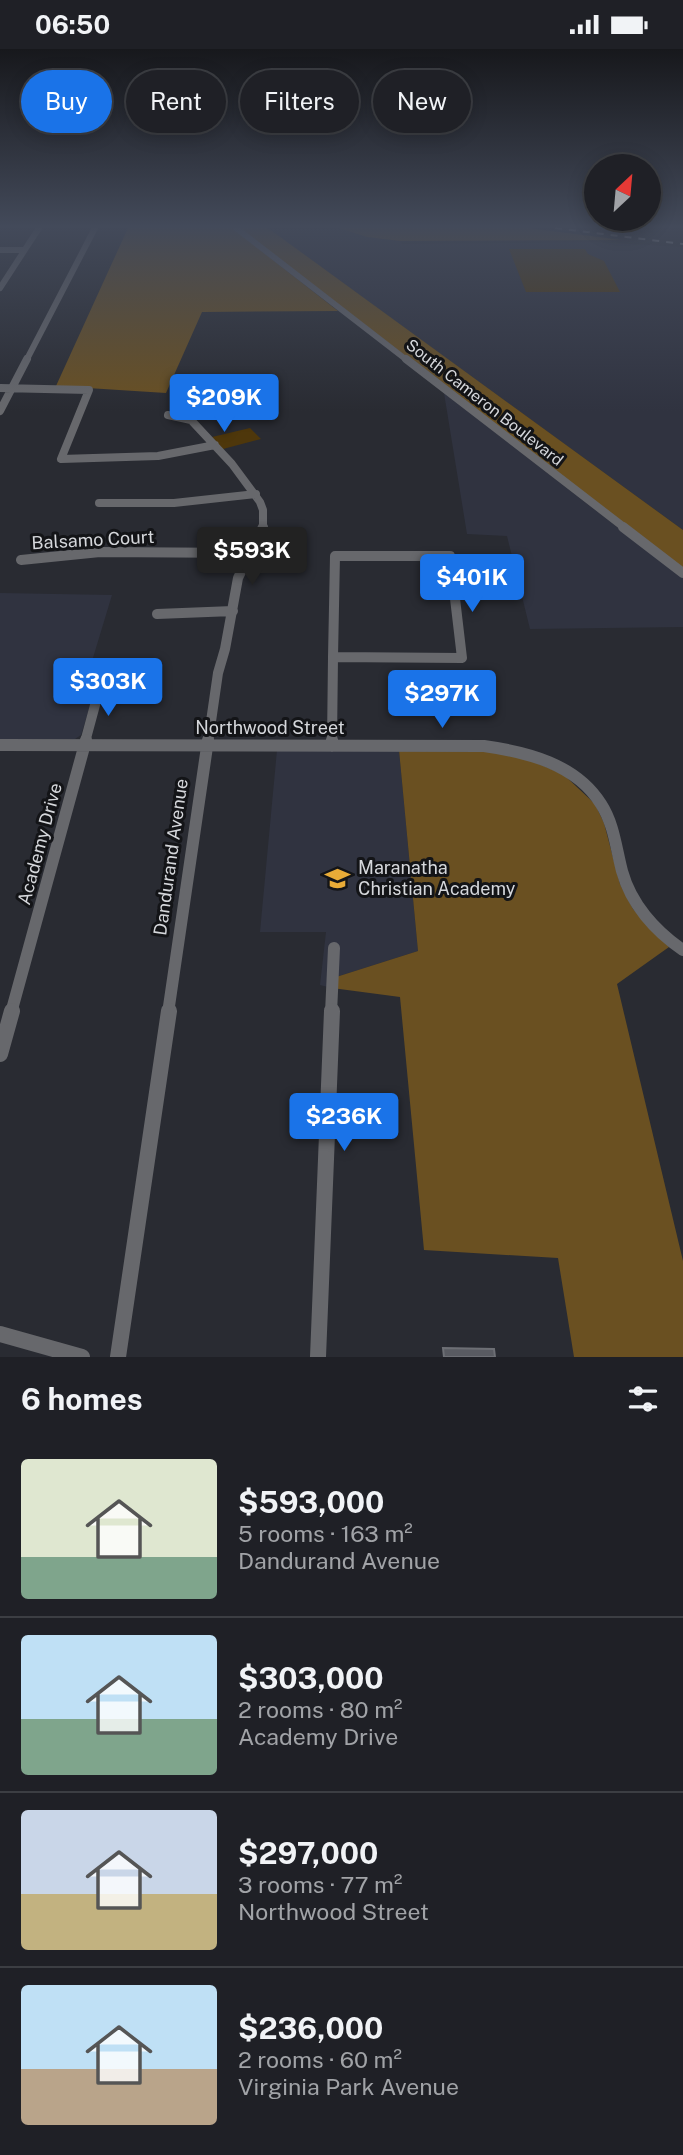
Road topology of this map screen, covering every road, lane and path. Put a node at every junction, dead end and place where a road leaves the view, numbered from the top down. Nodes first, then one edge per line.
1 (64, 289) edge
2 (315, 289) edge
3 (0, 388) edge
4 (12, 388) junction
5 (0, 411) edge
6 (168, 415) dead end
7 (215, 446) junction
8 (257, 494) junction
9 (99, 503) dead end
10 (250, 553) junction
11 (21, 560) dead end
12 (683, 573) edge
13 (233, 611) junction
14 (157, 614) dead end
15 (333, 657) junction
16 (101, 683) dead end
17 (0, 745) edge
18 (85, 745) junction
19 (207, 746) junction
20 (332, 746) junction
21 (334, 948) dead end
22 (683, 950) edge
23 (0, 1054) edge
24 (0, 1334) edge
25 (82, 1357) edge
26 (118, 1357) edge
27 (318, 1357) edge

1 - 4 street
2 - 12 street, South Cameron Boulevard
3 - 4 street
4 - 5 street
4 - 7 street
6 - 7 street
7 - 8 street
8 - 9 street
8 - 10 street, Dandurand Avenue
10 - 11 street, Balsamo Court
10 - 13 street, Dandurand Avenue
13 - 14 street
13 - 19 street, Dandurand Avenue
15 - 15 street
15 - 20 street
16 - 18 street, Academy Drive
17 - 18 street, Northwood Street
18 - 19 street, Northwood Street
18 - 23 street, Academy Drive
19 - 20 street, Northwood Street
19 - 26 street, Dandurand Avenue
20 - 22 street, Northwood Street
21 - 27 street
24 - 25 street

